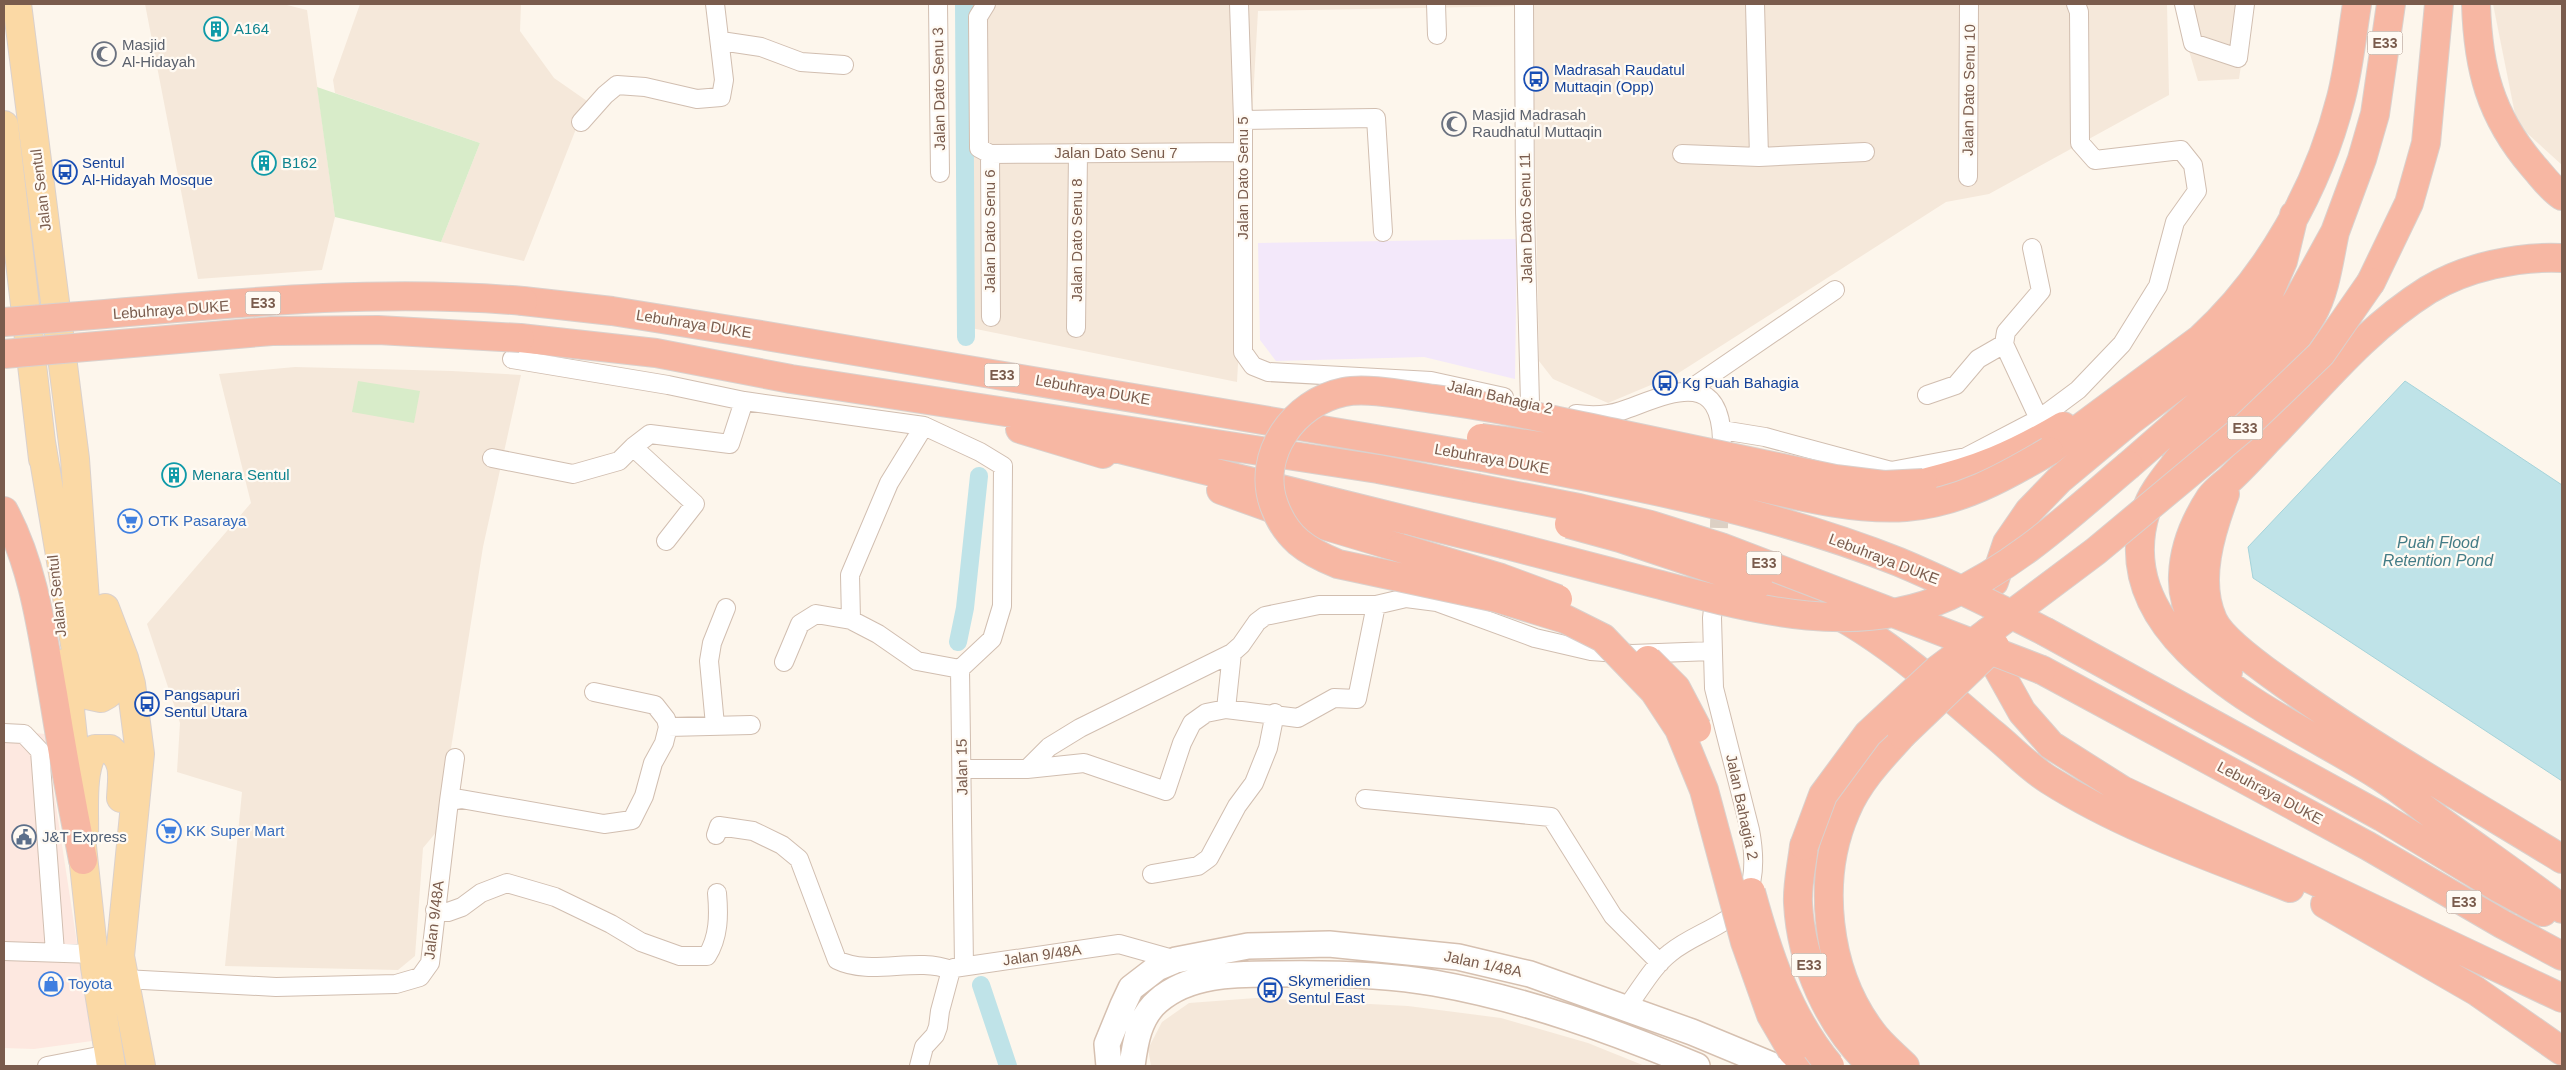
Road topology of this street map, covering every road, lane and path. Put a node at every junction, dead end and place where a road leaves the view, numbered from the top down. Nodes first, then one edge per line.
1 (17, 4) edge
2 (715, 4) edge
3 (938, 4) edge
4 (986, 4) edge
5 (1239, 4) edge
6 (1436, 4) edge
7 (1524, 4) edge
8 (1755, 4) edge
9 (1970, 4) edge
10 (2076, 4) edge
11 (2184, 4) edge
12 (2245, 4) edge
13 (2357, 4) edge
14 (2391, 4) edge
15 (2439, 4) edge
16 (2476, 4) edge
17 (1437, 35) dead end
18 (721, 41) junction
19 (844, 65) dead end
20 (1243, 120) junction
21 (581, 122) dead end
22 (4, 125) edge
23 (1242, 152) junction
24 (1864, 152) dead end
25 (1078, 153) junction
26 (990, 154) junction
27 (1682, 154) dead end
28 (1759, 157) junction
29 (940, 173) dead end
30 (1968, 177) dead end
31 (2562, 196) edge
32 (2294, 215) junction
33 (1383, 232) dead end
34 (2335, 232) junction
35 (2032, 248) dead end
36 (2562, 258) edge
37 (1835, 290) dead end
38 (991, 317) dead end
39 (4, 322) edge
40 (1076, 328) dead end
41 (2004, 344) junction
42 (516, 349) junction
43 (1243, 352) joint
44 (4, 354) edge
45 (2152, 372) junction
46 (1689, 390) junction
47 (1927, 395) dead end
48 (918, 399) junction
49 (744, 401) junction
50 (1530, 402) junction
51 (2039, 419) junction
52 (924, 426) junction
53 (41, 442) junction
54 (633, 447) junction
55 (1481, 447) junction
56 (74, 448) junction
57 (492, 458) dead end
58 (2230, 479) junction
59 (1480, 494) junction
60 (4, 511) edge
61 (666, 541) dead end
62 (2096, 551) junction
63 (1716, 583) dead end
64 (1376, 605) junction
65 (726, 608) dead end
66 (851, 620) junction
67 (1712, 651) junction
68 (1232, 652) junction
69 (784, 662) dead end
70 (960, 668) junction
71 (594, 692) dead end
72 (2252, 699) junction
73 (1226, 709) junction
74 (1275, 714) junction
75 (716, 725) junction
76 (751, 725) dead end
77 (668, 727) junction
78 (4, 733) edge
79 (455, 758) dead end
80 (962, 769) junction
81 (1027, 769) junction
82 (1365, 799) dead end
83 (449, 801) junction
84 (716, 835) dead end
85 (2562, 859) edge
86 (83, 860) junction
87 (1152, 874) dead end
88 (717, 893) dead end
89 (2313, 896) junction
90 (2562, 909) edge
91 (435, 910) junction
92 (2562, 922) edge
93 (1119, 944) junction
94 (4, 951) edge
95 (55, 952) junction
96 (2562, 956) edge
97 (1176, 960) junction
98 (112, 963) junction
99 (2487, 963) junction
100 (1660, 964) junction
101 (958, 968) junction
102 (1143, 977) junction
103 (1188, 982) junction
104 (2562, 998) edge
105 (1157, 1002) junction
106 (1626, 1007) junction
107 (2562, 1050) edge
108 (110, 1060) edge
109 (47, 1066) edge
110 (140, 1066) edge
111 (919, 1066) edge
112 (1109, 1066) edge
113 (1132, 1066) edge
114 (1697, 1066) edge
115 (1774, 1066) edge
116 (1806, 1066) edge
117 (1830, 1066) edge
118 (1872, 1066) edge
119 (1905, 1066) edge

1 - 56 main road, Jalan Sentul
2 - 18 street
3 - 29 street, Jalan Dato Senu 3
4 - 26 street, Jalan Dato Senu 6
5 - 20 street, Jalan Dato Senu 5
6 - 17 street
7 - 50 street, Jalan Dato Senu 11
8 - 28 street
9 - 30 street, Jalan Dato Senu 10
10 - 51 street
11 - 12 street
13 - 32 highway, E33
14 - 34 highway, E33
15 - 62 highway, E33, bridge
16 - 31 highway
18 - 19 street
18 - 21 street
20 - 23 street, Jalan Dato Senu 5
20 - 33 street
22 - 53 main road, Jalan Sentul
23 - 25 street, Jalan Dato Senu 7
23 - 43 street, Jalan Dato Senu 5
24 - 28 street
25 - 26 street, Jalan Dato Senu 7
25 - 40 street, Jalan Dato Senu 8
26 - 38 street, Jalan Dato Senu 6
27 - 28 street
32 - 45 highway
32 - 99 highway
34 - 48 highway, bridge
34 - 72 highway
35 - 41 street
36 - 58 highway
37 - 46 street
39 - 55 highway, Lebuhraya DUKE / E33, bridge
41 - 47 street
41 - 51 street
42 - 44 highway, Lebuhraya DUKE / E33, bridge
42 - 48 highway, Lebuhraya DUKE / E33
42 - 49 street
43 - 50 street, Jalan Bahagia 2
45 - 55 highway, bridge
45 - 116 highway, bridge
46 - 50 street, Jalan Bahagia 2
46 - 51 street
48 - 59 highway, Lebuhraya DUKE / E33
48 - 117 highway, bridge
49 - 52 street
49 - 54 street
52 - 66 street
52 - 70 street
53 - 56 main road
53 - 86 main road, Jalan Sentul
54 - 57 street
54 - 61 street
55 - 92 highway, Lebuhraya DUKE / E33, bridge
56 - 98 main road, Jalan Sentul
58 - 72 highway
58 - 85 highway
59 - 89 highway, bridge
59 - 96 highway, Lebuhraya DUKE / E33, bridge
60 - 86 highway
62 - 118 highway, E33, bridge
62 - 119 highway, bridge
63 - 67 street, Jalan Bahagia 2
64 - 67 street
64 - 68 street
64 - 74 street
65 - 75 street
66 - 69 street
66 - 70 street
67 - 100 street, Jalan Bahagia 2
68 - 73 street
68 - 81 street
70 - 80 street, Jalan 15
71 - 77 street
72 - 90 highway
73 - 74 street
73 - 81 street
74 - 87 street
75 - 76 street
75 - 77 street
77 - 83 street
78 - 95 street
79 - 83 street, Jalan 9/48A
80 - 81 street
80 - 101 street, Jalan 15
82 - 100 street
83 - 91 street, Jalan 9/48A
84 - 101 street, Jalan 9/48A
86 - 98 main road, Jalan Sentul
86 - 98 main road
88 - 91 street
89 - 99 highway
89 - 107 highway
91 - 98 street, Jalan 9/48A
93 - 97 street, Jalan 9/48A
93 - 101 street, Jalan 9/48A
93 - 102 street
94 - 95 street, Jalan 9/48A
95 - 98 street, Jalan 9/48A
97 - 102 main road, Jalan 1/48A
97 - 103 street
97 - 106 main road, Jalan 1/48A
98 - 108 main road, Jalan Sentul
98 - 110 main road, Jalan Sentul
99 - 104 highway
100 - 106 street, Jalan Bahagia 2
101 - 111 street, Jalan 15
102 - 105 street
102 - 112 main road
103 - 105 main road
103 - 114 main road, Jalan 1/48A
105 - 113 main road
106 - 115 main road, Jalan 1/48A
108 - 109 street

